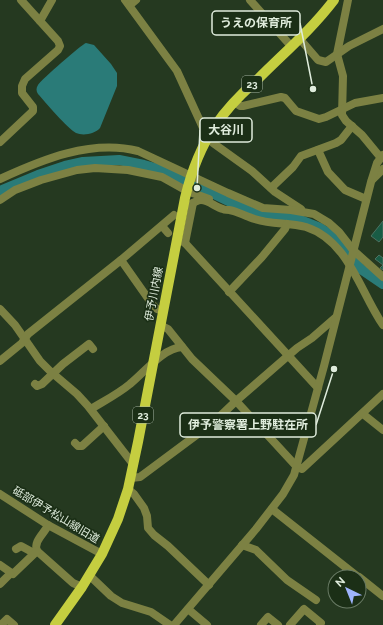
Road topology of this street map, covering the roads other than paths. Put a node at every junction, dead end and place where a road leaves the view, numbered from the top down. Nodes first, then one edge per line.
1 (21, 0) edge
2 (52, 0) edge
3 (250, 0) edge
4 (334, 0) edge
5 (348, 0) edge
6 (130, 2) edge
7 (40, 21) junction
8 (383, 29) edge
9 (300, 38) junction
10 (291, 46) junction
11 (337, 54) junction
12 (383, 98) edge
13 (234, 102) junction
14 (342, 109) junction
15 (352, 126) junction
16 (204, 130) dead end
17 (0, 142) edge
18 (213, 143) dead end
19 (318, 150) junction
20 (382, 157) edge
21 (383, 169) edge
22 (0, 179) edge
23 (371, 182) junction
24 (188, 184) junction
25 (271, 188) junction
26 (366, 199) junction
27 (0, 200) edge
28 (236, 206) junction
29 (309, 214) junction
30 (174, 215) dead end
31 (287, 224) junction
32 (162, 226) junction
33 (168, 233) dead end
34 (353, 251) junction
35 (121, 260) junction
36 (350, 264) junction
37 (383, 277) edge
38 (229, 292) junction
39 (0, 310) edge
40 (163, 311) junction
41 (335, 318) junction
42 (160, 325) junction
43 (383, 325) edge
44 (25, 339) junction
45 (182, 347) junction
46 (93, 348) dead end
47 (288, 356) junction
48 (0, 361) edge
49 (153, 363) junction
50 (53, 373) junction
51 (35, 384) dead end
52 (318, 388) junction
53 (383, 394) edge
54 (236, 401) junction
55 (91, 410) junction
56 (363, 414) junction
57 (104, 426) junction
58 (383, 430) edge
59 (75, 443) dead end
60 (133, 464) junction
61 (297, 467) junction
62 (131, 478) junction
63 (128, 489) junction
64 (0, 494) edge
65 (272, 509) junction
66 (48, 525) junction
67 (242, 545) junction
68 (16, 549) dead end
69 (37, 551) junction
70 (102, 554) junction
71 (0, 565) edge
72 (349, 569) edge
73 (10, 574) junction
74 (89, 575) junction
75 (367, 583) edge
76 (0, 584) edge
77 (209, 585) junction
78 (82, 587) junction
79 (383, 596) edge
80 (316, 600) dead end
81 (188, 609) junction
82 (1, 625) edge
83 (14, 625) edge
84 (55, 625) edge
85 (170, 625) edge
86 (174, 625) edge
87 (207, 625) edge
88 (261, 625) edge
89 (278, 625) edge
90 (290, 625) edge
91 (320, 625) edge

1 - 7 street
2 - 7 street
3 - 10 street
4 - 9 main road, 伊予川内線 / 23
5 - 11 street
6 - 16 street
7 - 17 street
8 - 11 street
9 - 10 main road, 伊予川内線 / 23
9 - 11 street
10 - 13 main road, 伊予川内線 / 23
11 - 14 street
12 - 14 street
13 - 14 street
13 - 24 main road, 伊予川内線 / 23
14 - 15 street
15 - 19 street
15 - 20 street
18 - 25 street
19 - 25 street
19 - 26 street
20 - 23 street
21 - 23 street
22 - 24 street
23 - 26 street
24 - 27 street
24 - 28 street
24 - 28 street
24 - 40 main road, 伊予川内線 / 23
25 - 29 street
26 - 34 street
28 - 29 street
28 - 31 street
28 - 38 street
29 - 34 street
30 - 32 street
31 - 36 street
31 - 38 street
32 - 33 street
32 - 35 street
34 - 36 street
34 - 37 street
35 - 40 street
35 - 44 street
36 - 41 street
36 - 43 street
38 - 47 street
39 - 44 street
40 - 42 main road, 伊予川内線 / 23
41 - 47 street
41 - 52 street
42 - 45 street
42 - 49 main road, 伊予川内線 / 23
44 - 48 street
44 - 50 street
45 - 49 street
45 - 54 street
46 - 50 street
47 - 52 street
47 - 54 street
49 - 55 street
49 - 60 main road, 伊予川内線 / 23
50 - 51 street
50 - 55 street
52 - 61 street
53 - 56 street
54 - 61 street
54 - 62 street
55 - 57 street
56 - 58 street
56 - 61 street
57 - 59 street
57 - 60 street
60 - 62 main road, 伊予川内線 / 23
61 - 65 street
62 - 63 main road, 伊予川内線 / 23
63 - 70 main road, 伊予川内線 / 23
63 - 77 street
64 - 66 street, 砥部伊予松山線旧道
65 - 67 street
65 - 72 street
66 - 69 street
66 - 70 street, 砥部伊予松山線旧道
67 - 77 street
67 - 80 street
68 - 69 street
69 - 73 street
69 - 78 street
70 - 74 main road, 伊予川内線 / 23
71 - 73 street
73 - 76 street
74 - 78 main road, 伊予川内線 / 23
74 - 85 street
75 - 79 street
77 - 81 street
78 - 84 main road, 伊予川内線 / 23
81 - 86 street
81 - 87 street
82 - 83 street
88 - 89 street
90 - 91 street

